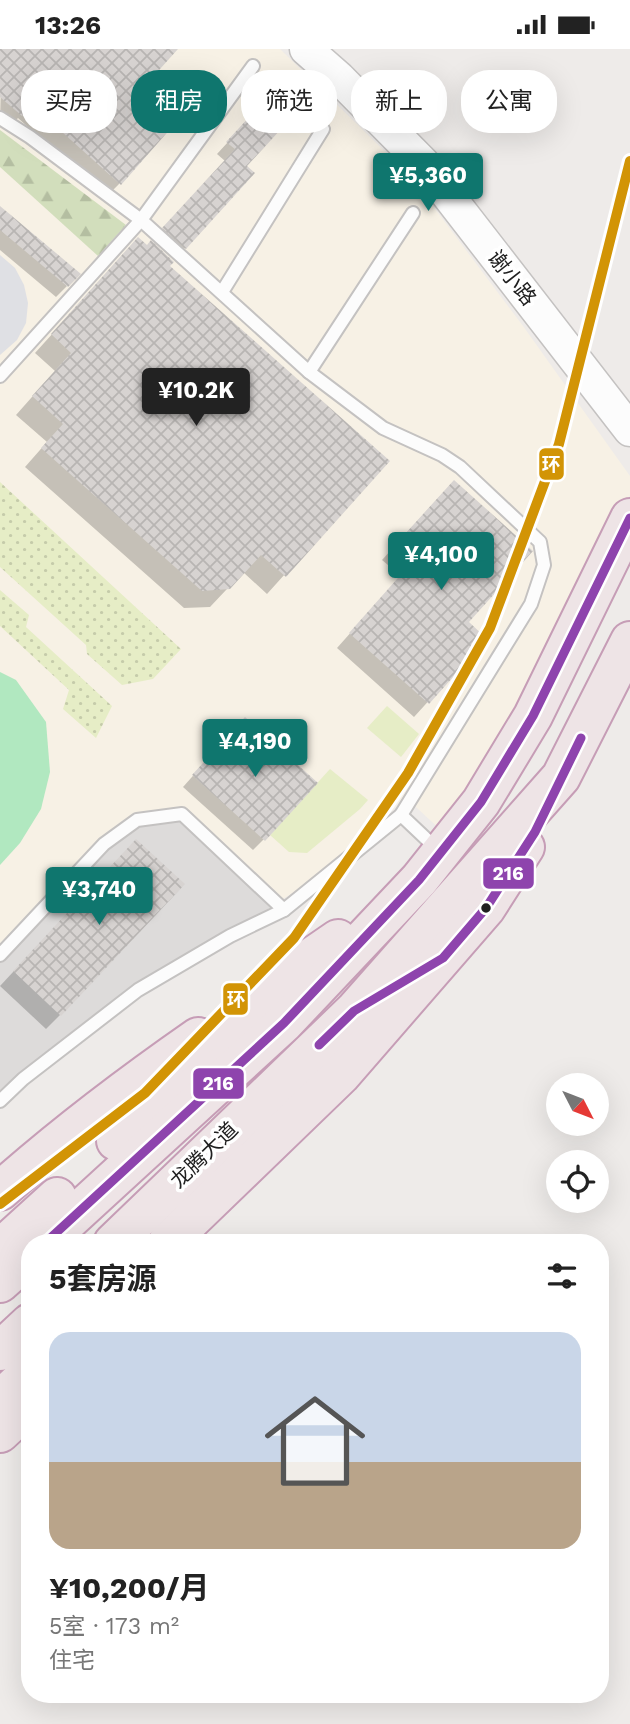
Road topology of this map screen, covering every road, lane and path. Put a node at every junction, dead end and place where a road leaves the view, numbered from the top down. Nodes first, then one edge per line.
1 (306, 49) edge
2 (253, 66) dead end
3 (0, 118) edge
4 (321, 133) edge
5 (413, 213) dead end
6 (141, 220) junction
7 (222, 292) junction
8 (309, 372) junction
9 (0, 376) edge
10 (630, 430) edge
11 (630, 518) edge
12 (630, 641) edge
13 (561, 777) junction
14 (401, 815) junction
15 (430, 866) junction
16 (284, 910) junction
17 (0, 955) edge
18 (443, 958) junction
19 (306, 961) junction
20 (354, 1011) junction
21 (0, 1101) edge
22 (0, 1191) edge
23 (199, 1227) edge
24 (54, 1234) edge
25 (122, 1234) edge
26 (0, 1249) edge
27 (21, 1264) edge
28 (0, 1283) edge
29 (21, 1332) edge
30 (0, 1352) edge
31 (21, 1381) edge
32 (0, 1401) edge
33 (21, 1413) edge
34 (0, 1433) edge

1 - 10 street, 谢小路
2 - 6 lane
3 - 6 lane
4 - 7 lane
5 - 8 lane
6 - 7 lane
6 - 9 lane
7 - 8 lane
8 - 14 lane
11 - 15 highway, 龙腾大道
12 - 13 highway, 龙腾大道
13 - 18 highway
13 - 20 highway, 龙腾大道
14 - 15 lane
14 - 16 lane
15 - 19 highway
15 - 24 highway, 龙腾大道
16 - 17 lane
16 - 21 lane
18 - 20 highway
18 - 23 highway
19 - 22 highway
19 - 26 highway
20 - 25 highway, 龙腾大道
27 - 28 highway
29 - 30 highway
31 - 32 highway
33 - 34 highway

